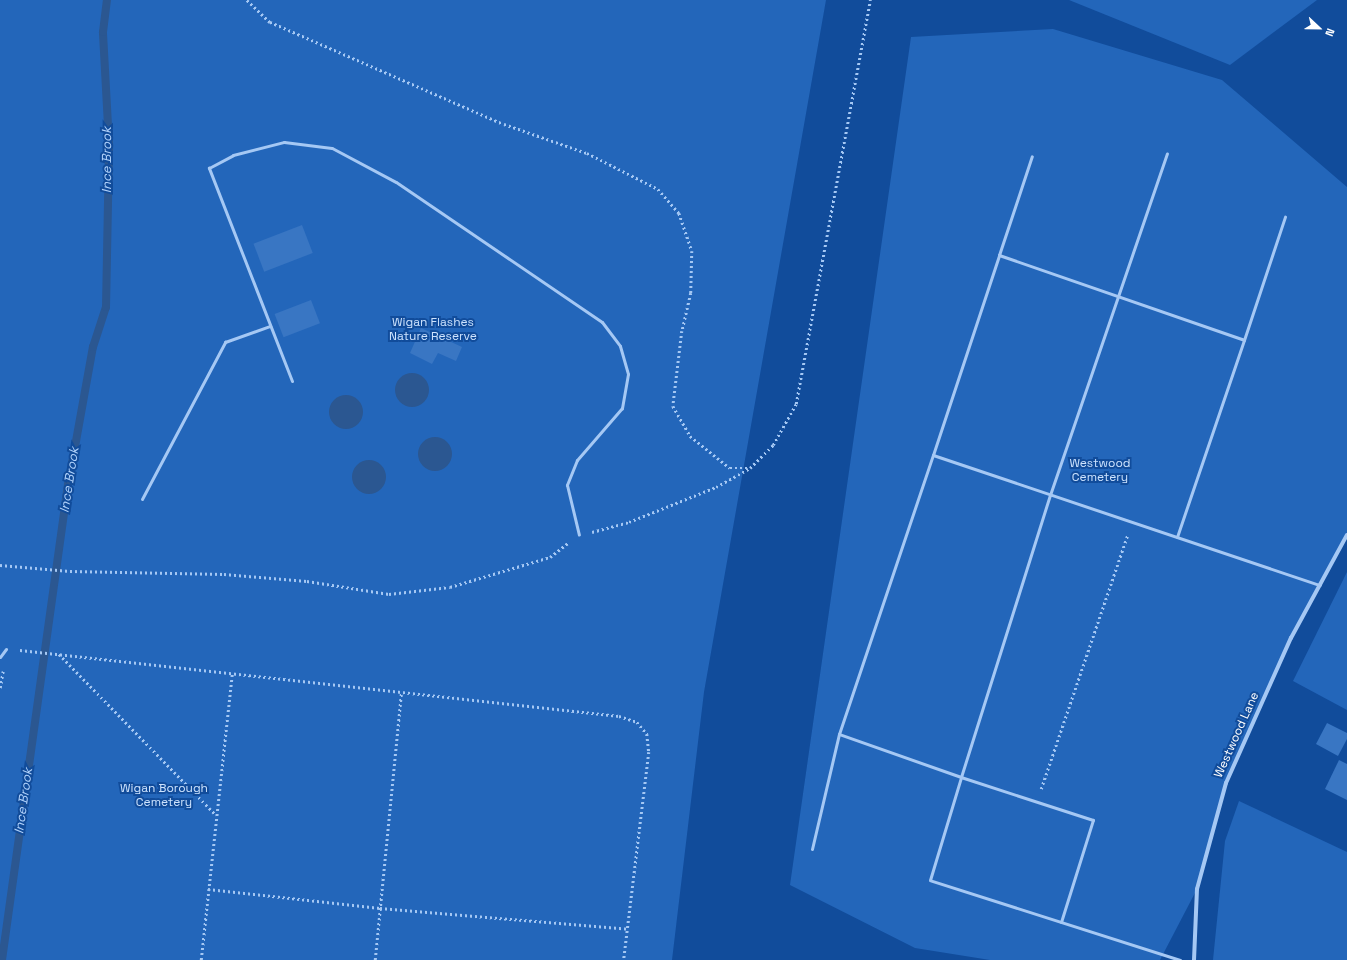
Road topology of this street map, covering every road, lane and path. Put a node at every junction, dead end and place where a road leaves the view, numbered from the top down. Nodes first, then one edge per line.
1 (247, 0) edge
2 (870, 0) edge
3 (1168, 154) dead end
4 (1032, 156) dead end
5 (1285, 217) dead end
6 (999, 256) junction
7 (1118, 297) junction
8 (270, 326) junction
9 (1244, 340) junction
10 (292, 381) dead end
11 (933, 455) junction
12 (750, 468) junction
13 (1050, 494) junction
14 (142, 499) dead end
15 (1132, 522) junction
16 (1347, 534) edge
17 (579, 535) junction
18 (1177, 537) junction
19 (0, 565) edge
20 (1320, 585) junction
21 (6, 649) dead end
22 (30, 650) dead end
23 (59, 654) junction
24 (0, 657) edge
25 (232, 675) junction
26 (401, 693) junction
27 (839, 734) junction
28 (961, 777) junction
29 (1041, 792) dead end
30 (217, 815) junction
31 (812, 849) dead end
32 (208, 889) junction
33 (380, 908) junction
34 (1061, 922) junction
35 (628, 929) junction
36 (201, 960) edge
37 (375, 960) edge
38 (624, 960) edge
39 (1180, 960) edge
40 (1194, 960) edge

1 - 12 path
2 - 12 path
3 - 7 lane
4 - 6 lane
5 - 9 lane
6 - 7 lane
6 - 11 lane
7 - 9 lane
7 - 13 lane
8 - 10 lane
8 - 14 lane
8 - 17 lane
9 - 18 lane
11 - 13 lane
11 - 27 lane
12 - 17 path
13 - 15 lane
13 - 28 lane
15 - 18 lane
15 - 29 path
16 - 20 street, Westwood Lane
17 - 19 path
18 - 20 lane
20 - 40 street, Westwood Lane
21 - 24 lane
22 - 23 path
23 - 25 path
23 - 30 path
25 - 26 path
25 - 30 path
26 - 33 path
26 - 35 path
27 - 28 lane
27 - 31 lane
28 - 34 lane
28 - 34 lane
30 - 32 path
32 - 33 path
32 - 36 path
33 - 35 path
33 - 37 path
34 - 39 lane
35 - 38 path

